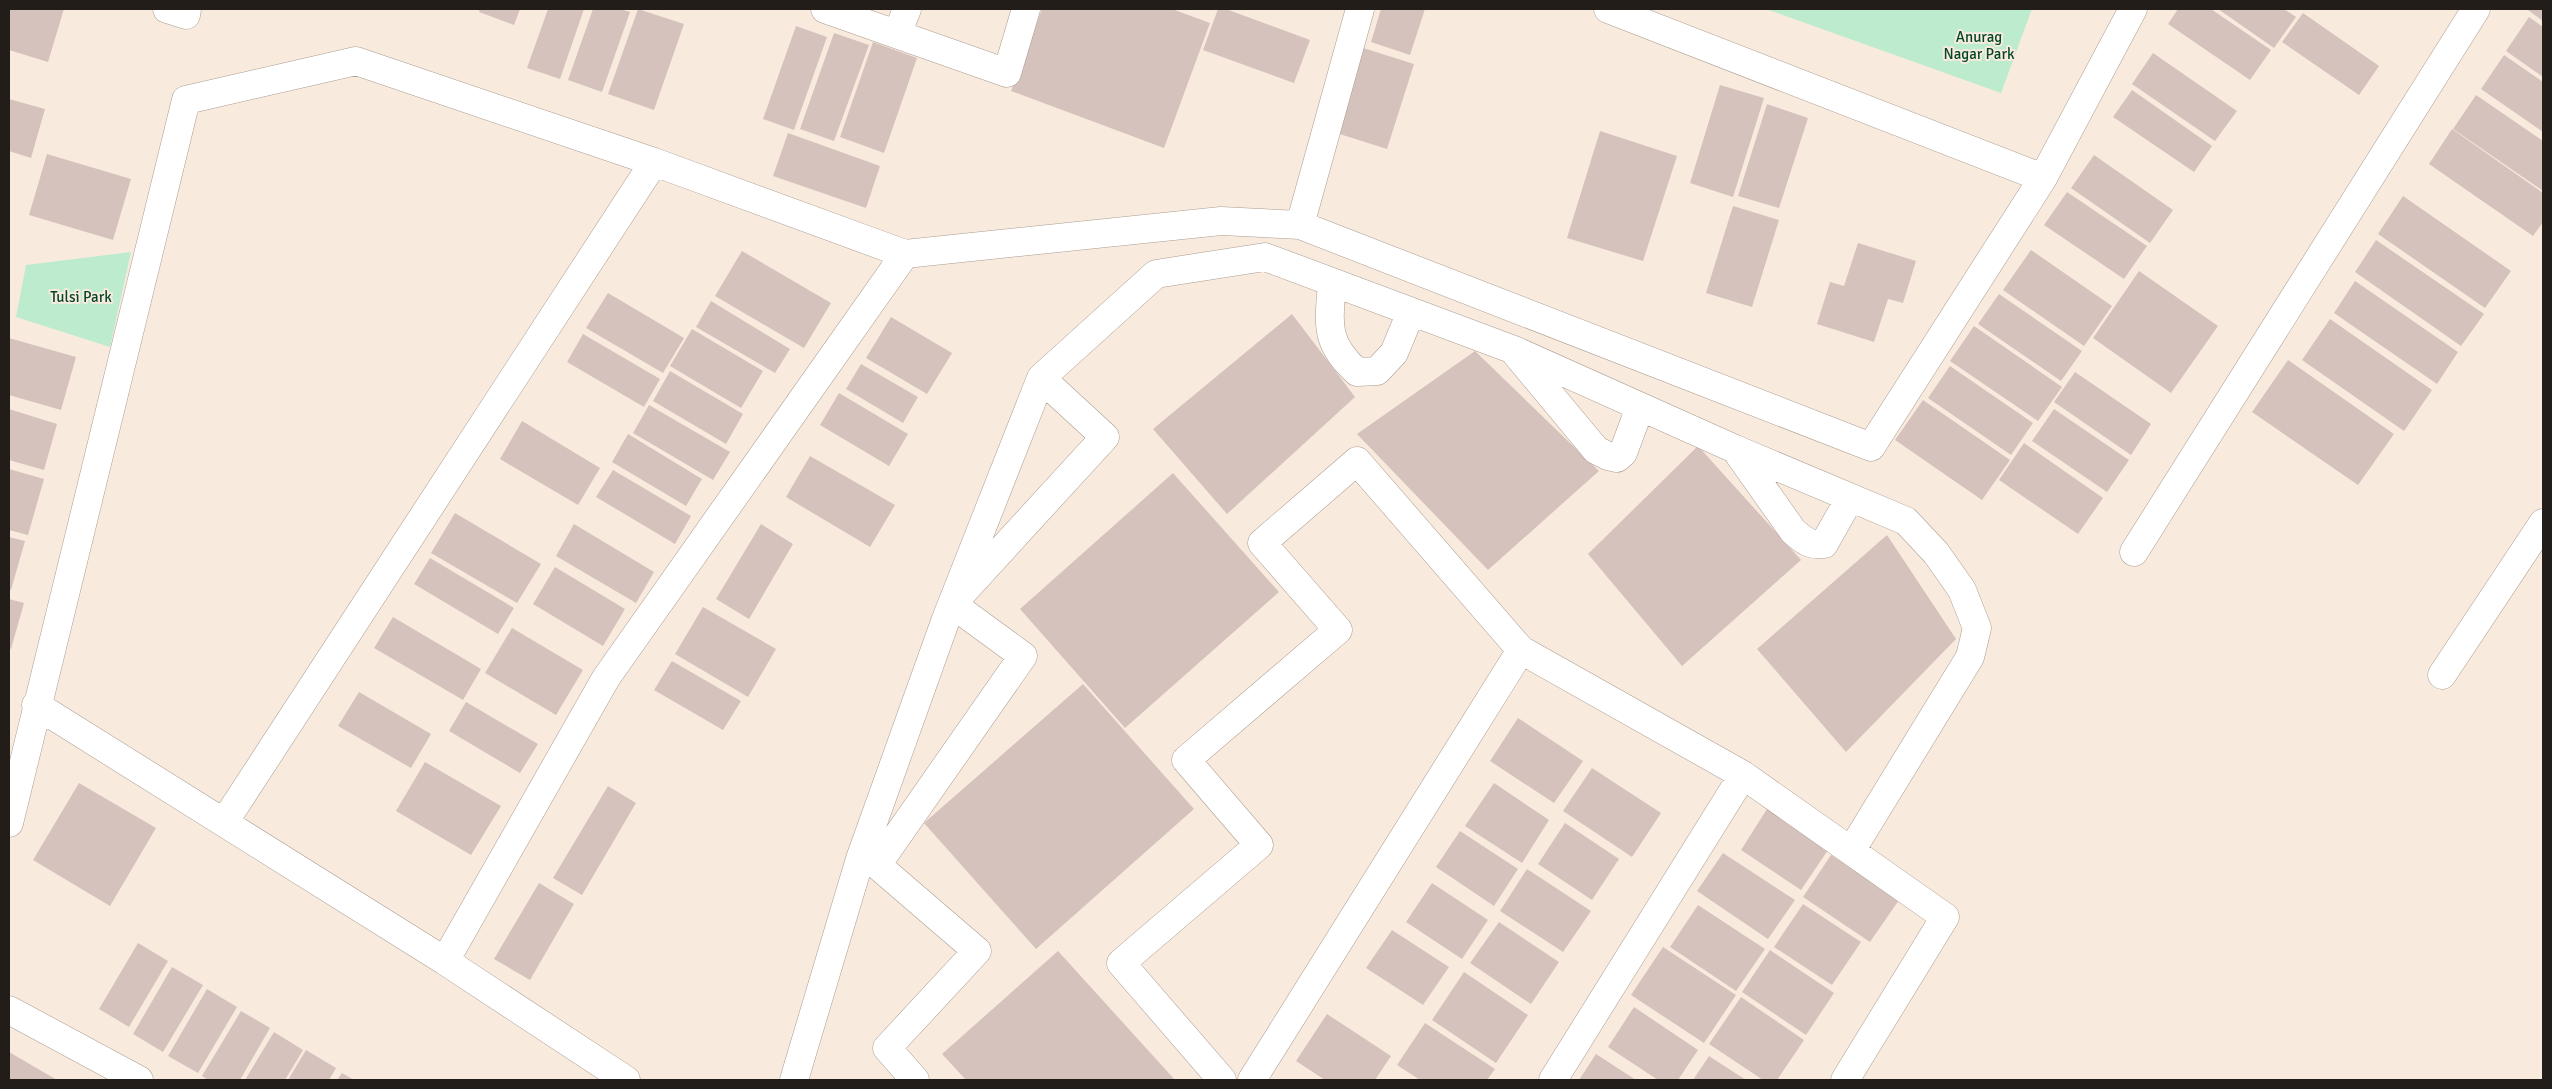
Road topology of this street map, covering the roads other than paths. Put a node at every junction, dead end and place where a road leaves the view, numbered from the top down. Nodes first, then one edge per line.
1 (167, 9) edge
2 (187, 9) edge
3 (825, 9) edge
4 (907, 9) edge
5 (1026, 9) edge
6 (1360, 9) edge
7 (1608, 9) edge
8 (2133, 9) edge
9 (2476, 9) edge
10 (898, 34) junction
11 (654, 162) junction
12 (2043, 178) junction
13 (1221, 221) junction
14 (1300, 225) junction
15 (905, 254) junction
16 (1216, 265) junction
17 (1332, 282) junction
18 (1411, 312) junction
19 (1514, 350) junction
20 (1041, 378) junction
21 (1640, 407) junction
22 (1735, 448) junction
23 (1850, 498) junction
24 (2543, 522) edge
25 (2134, 552) dead end
26 (952, 604) junction
27 (1521, 650) junction
28 (2442, 675) dead end
29 (36, 705) junction
30 (1743, 774) junction
31 (225, 821) junction
32 (9, 823) edge
33 (1851, 851) junction
34 (869, 862) junction
35 (445, 961) junction
36 (9, 1010) edge
37 (139, 1080) edge
38 (626, 1080) edge
39 (794, 1080) edge
40 (915, 1080) edge
41 (1222, 1080) edge
42 (1252, 1080) edge
43 (1553, 1080) edge
44 (1845, 1080) edge

1 - 2 street
3 - 10 street
4 - 10 street
5 - 10 street
6 - 14 street
7 - 12 street
8 - 12 street
9 - 25 street
11 - 15 street
11 - 29 street
11 - 31 street
12 - 14 street
13 - 14 street
13 - 15 street
13 - 16 street
15 - 35 street
16 - 17 street
16 - 20 street
17 - 18 street
17 - 18 street
18 - 19 street
19 - 21 street
19 - 21 street
20 - 26 street
20 - 26 street
21 - 22 street
22 - 23 street
22 - 23 street
23 - 33 street
24 - 28 street
26 - 34 street
26 - 34 street
27 - 30 street
27 - 41 street
27 - 42 street
29 - 31 street
29 - 32 street
30 - 33 street
30 - 43 street
31 - 35 street
33 - 44 street
34 - 39 street
34 - 40 street
35 - 38 street
36 - 37 street

